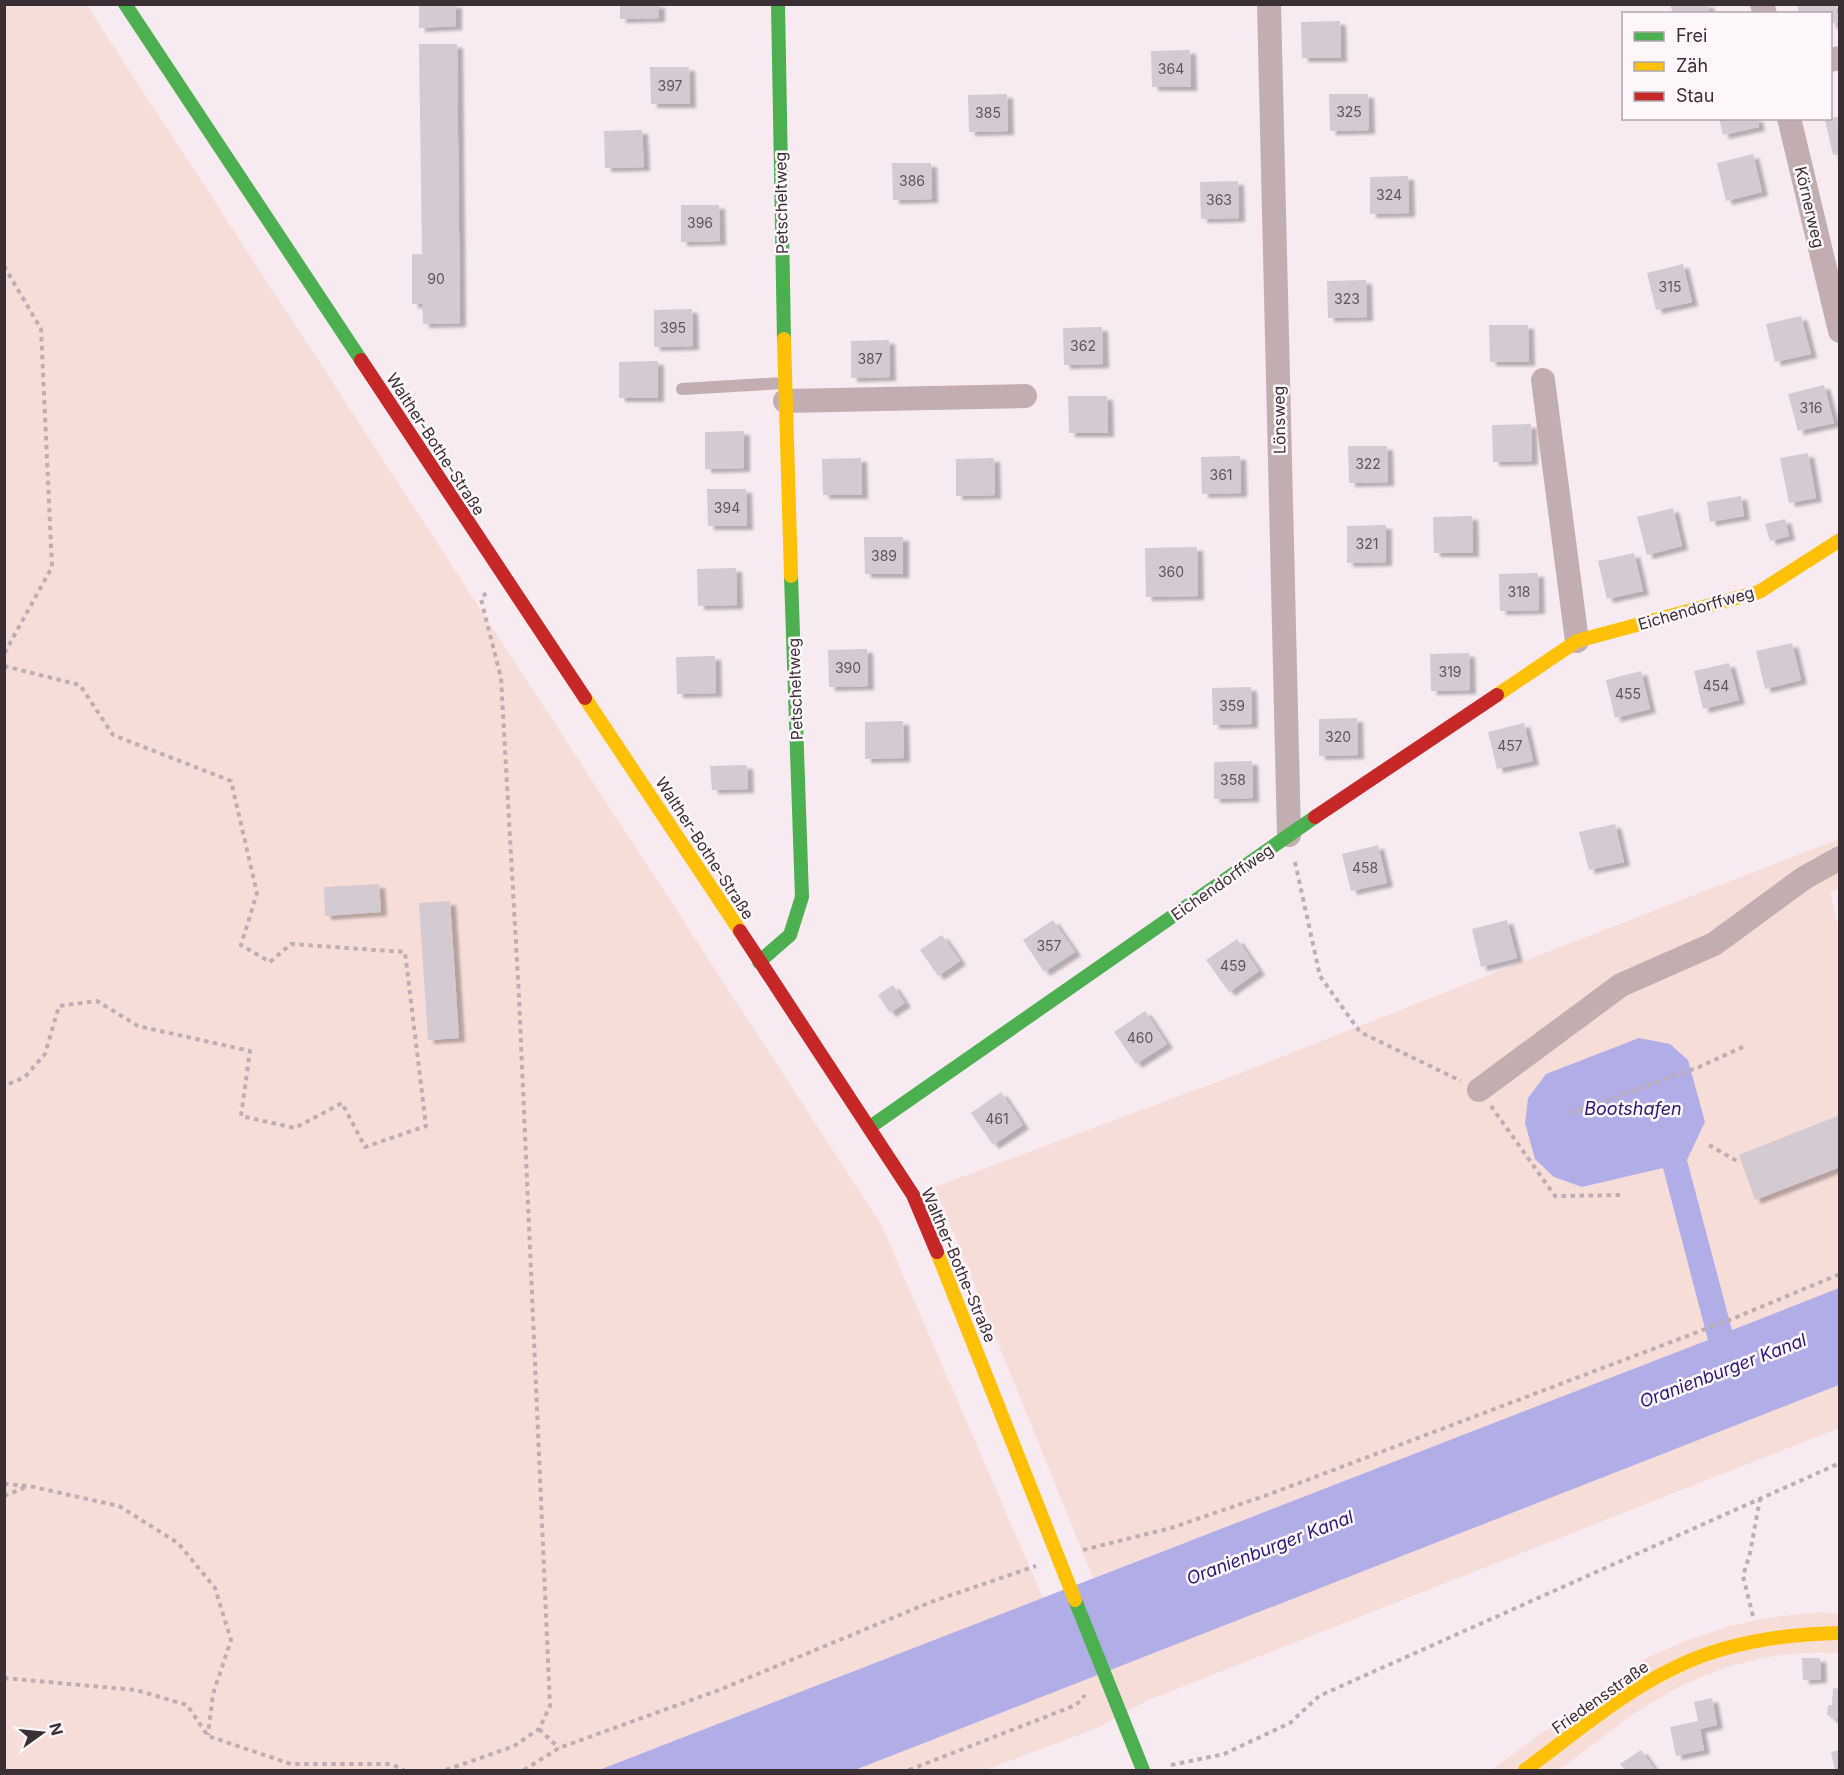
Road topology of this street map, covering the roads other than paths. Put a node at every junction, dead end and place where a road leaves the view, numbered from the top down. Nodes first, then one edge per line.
1 (125, 4) edge
2 (778, 4) edge
3 (1269, 4) edge
4 (1790, 120) edge
5 (1839, 331) edge
6 (1543, 380) dead end
7 (681, 389) dead end
8 (785, 392) junction
9 (1025, 396) dead end
10 (1839, 540) edge
11 (1577, 641) junction
12 (1289, 835) junction
13 (1839, 858) edge
14 (759, 962) junction
15 (1479, 1090) road end
16 (870, 1127) junction
17 (1839, 1633) edge
18 (1143, 1770) edge
19 (1525, 1770) edge

1 - 14 street, Walther-Bothe-Straße
2 - 8 street, Petscheltweg
3 - 12 street, Lönsweg
4 - 5 street, Körnerweg
6 - 11 street
7 - 8 lane
8 - 9 street
8 - 14 street, Petscheltweg
10 - 11 street, Eichendorffweg
11 - 12 street, Eichendorffweg
12 - 16 street, Eichendorffweg
13 - 15 street
14 - 16 street, Walther-Bothe-Straße
16 - 18 street, Walther-Bothe-Straße
17 - 19 street, Friedensstraße

